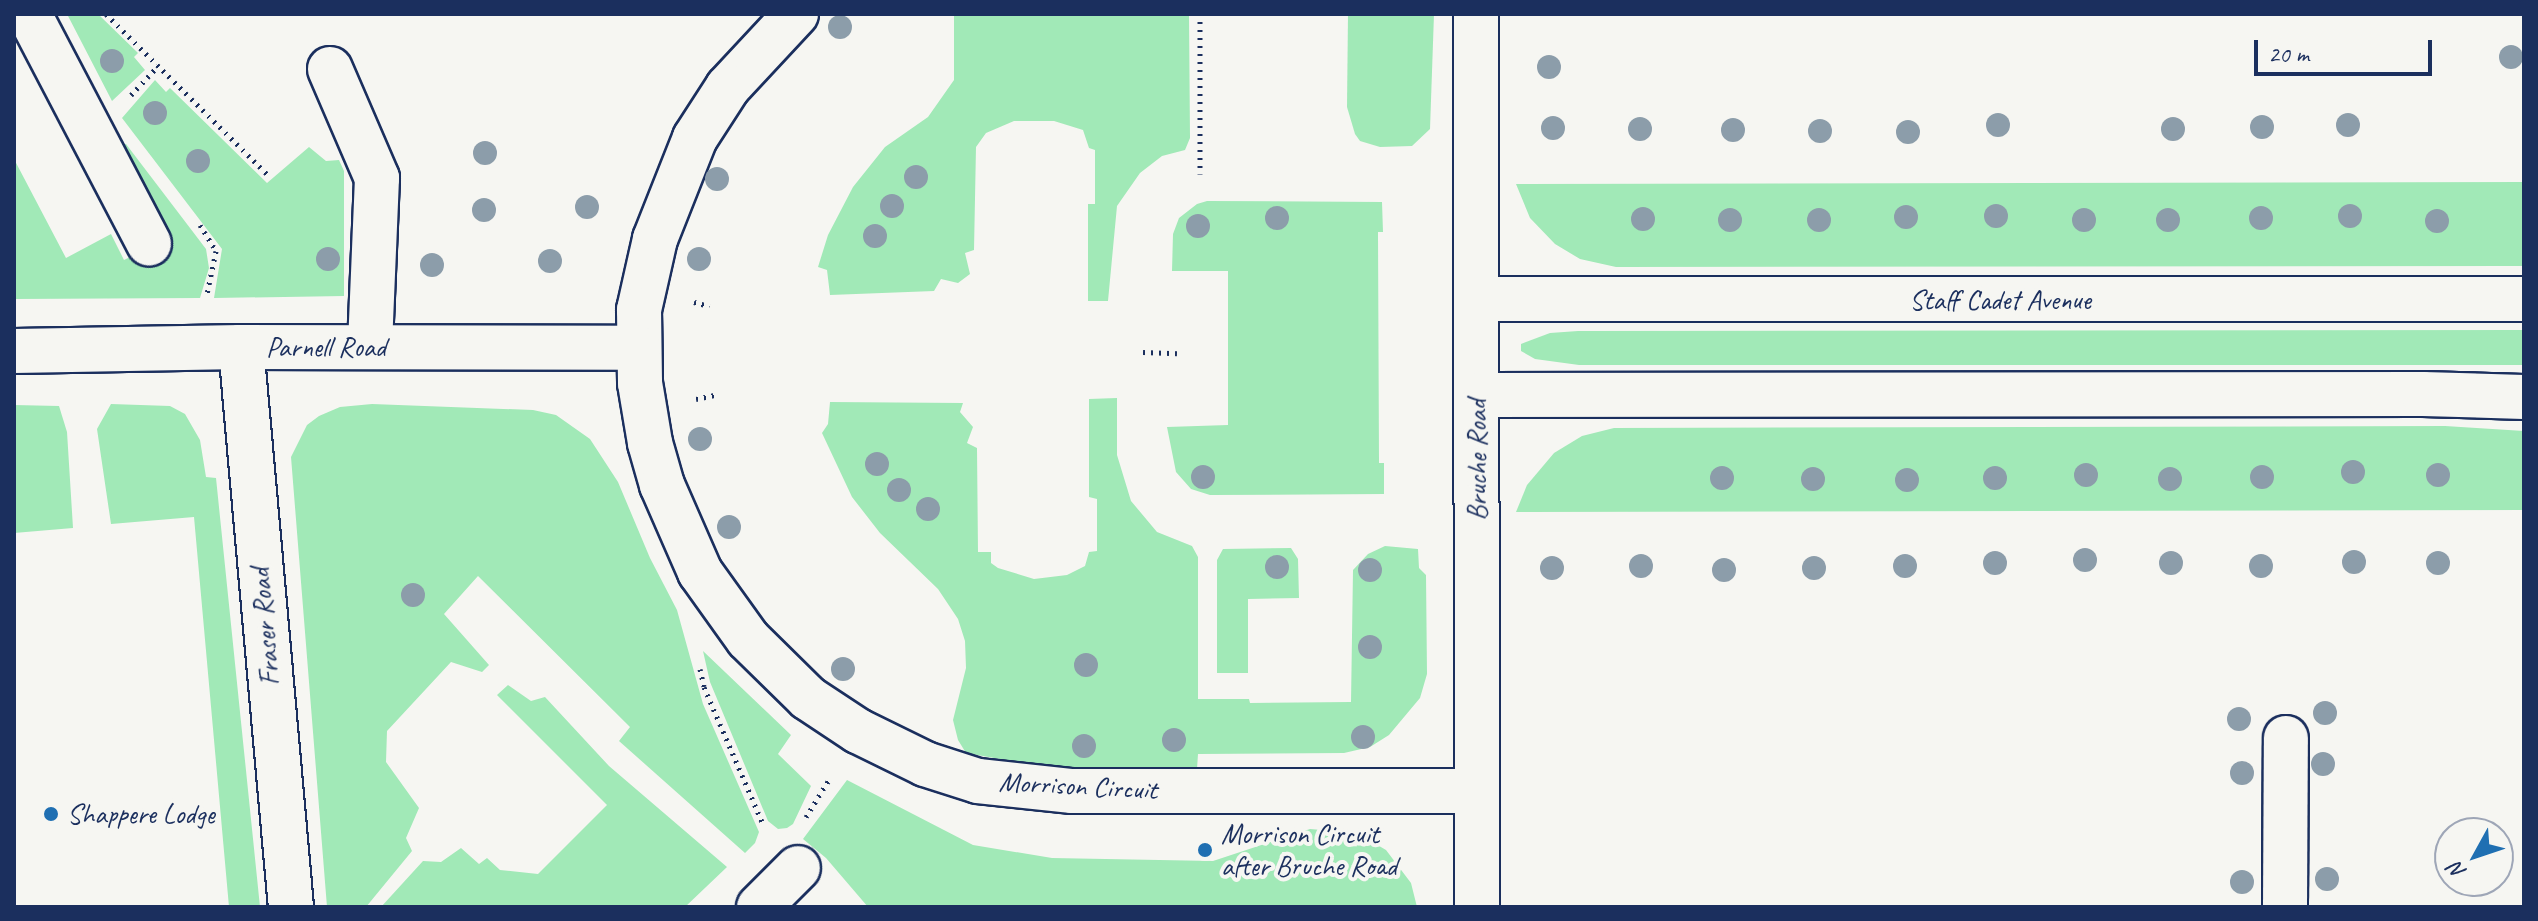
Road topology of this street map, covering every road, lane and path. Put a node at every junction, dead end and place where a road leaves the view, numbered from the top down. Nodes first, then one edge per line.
1 (29, 14) edge
2 (106, 14) edge
3 (796, 14) edge
4 (1200, 14) edge
5 (1476, 14) edge
6 (158, 66) junction
7 (330, 69) dead end
8 (121, 106) dead end
9 (1200, 174) dead end
10 (268, 175) dead end
11 (149, 244) dead end
12 (1477, 299) junction
13 (2524, 299) edge
14 (241, 347) junction
15 (370, 347) junction
16 (638, 348) junction
17 (14, 351) edge
18 (1143, 352) dead end
19 (1177, 353) dead end
20 (1478, 395) junction
21 (2524, 397) edge
22 (699, 663) dead end
23 (2286, 738) dead end
24 (822, 790) dead end
25 (1477, 791) junction
26 (801, 824) dead end
27 (766, 831) dead end
28 (798, 868) dead end
29 (291, 907) edge
30 (759, 907) edge
31 (1477, 907) edge
32 (2285, 907) edge

1 - 11 street
2 - 6 path
3 - 16 street, Morrison Circuit
4 - 9 path
5 - 12 street, Bruche Road
6 - 8 path
6 - 10 path
7 - 15 street
12 - 13 street, Staff Cadet Avenue
12 - 20 street, Bruche Road
14 - 15 street, Parnell Road
14 - 17 street, Parnell Road
14 - 29 street, Fraser Road
15 - 16 street, Parnell Road
16 - 25 street, Morrison Circuit
18 - 19 path
20 - 21 street
20 - 25 street, Bruche Road
22 - 27 path
23 - 32 street
24 - 26 path
25 - 31 street, Bruche Road
28 - 30 street

